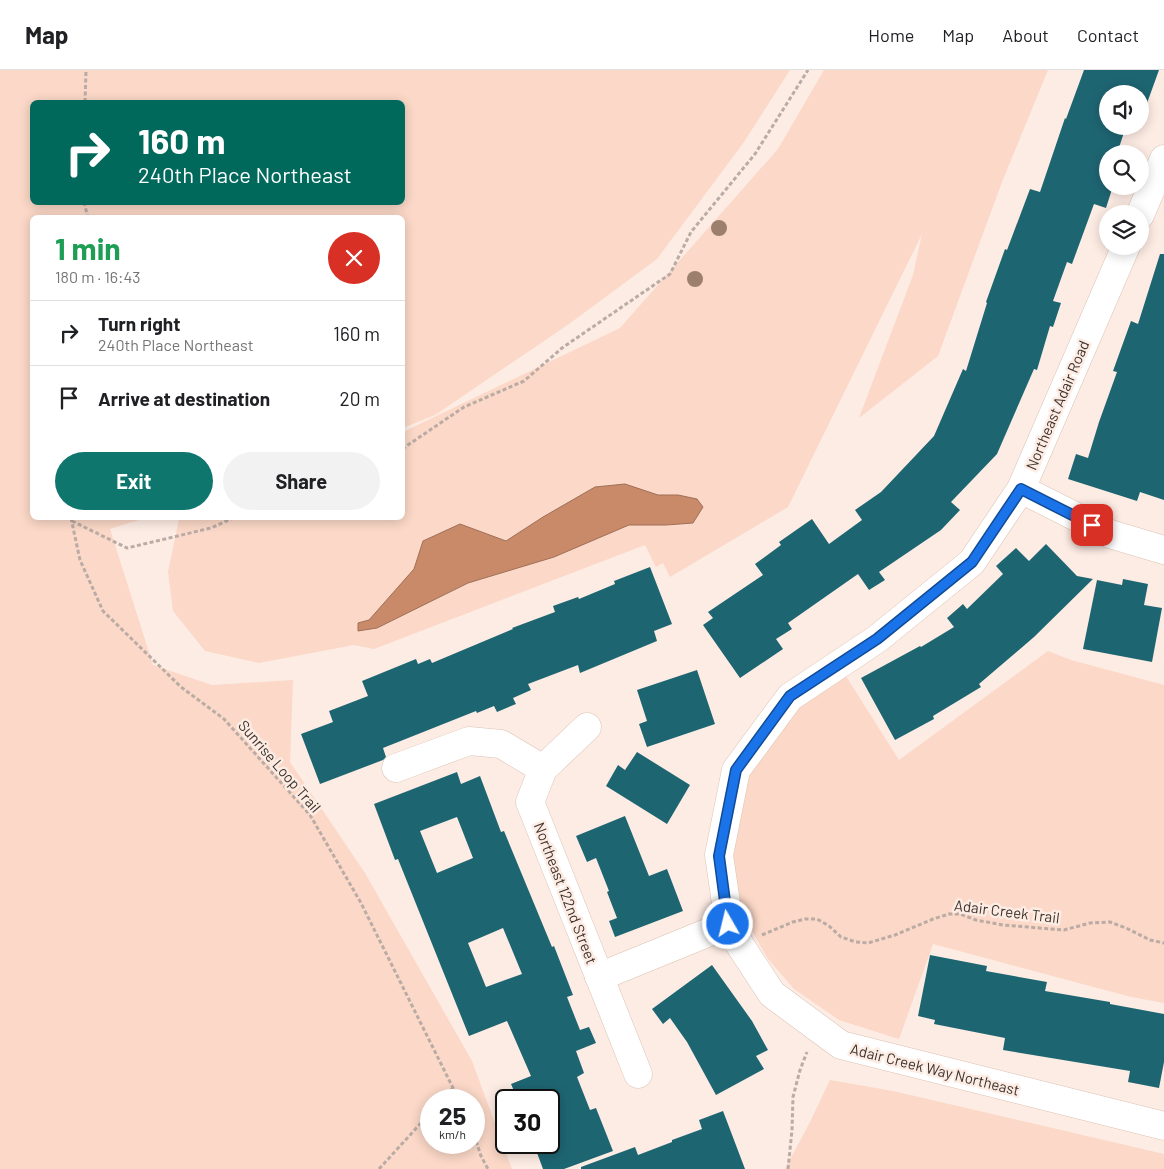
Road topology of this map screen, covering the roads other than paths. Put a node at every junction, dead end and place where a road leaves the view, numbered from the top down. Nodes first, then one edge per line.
1 (1164, 159) edge
2 (1144, 205) edge
3 (1122, 255) edge
4 (1021, 489) junction
5 (1164, 550) edge
6 (587, 727) dead end
7 (396, 768) dead end
8 (543, 769) junction
9 (734, 935) junction
10 (599, 977) junction
11 (638, 1074) dead end
12 (1164, 1126) edge

1 - 2 street
3 - 4 street, Northeast Adair Road
4 - 5 street
4 - 9 street, Northeast Adair Road
6 - 8 street, Northeast 122nd Street
7 - 8 street
8 - 10 street, Northeast 122nd Street
9 - 10 street
9 - 12 street, Adair Creek Way Northeast
10 - 11 street, Northeast 122nd Street

